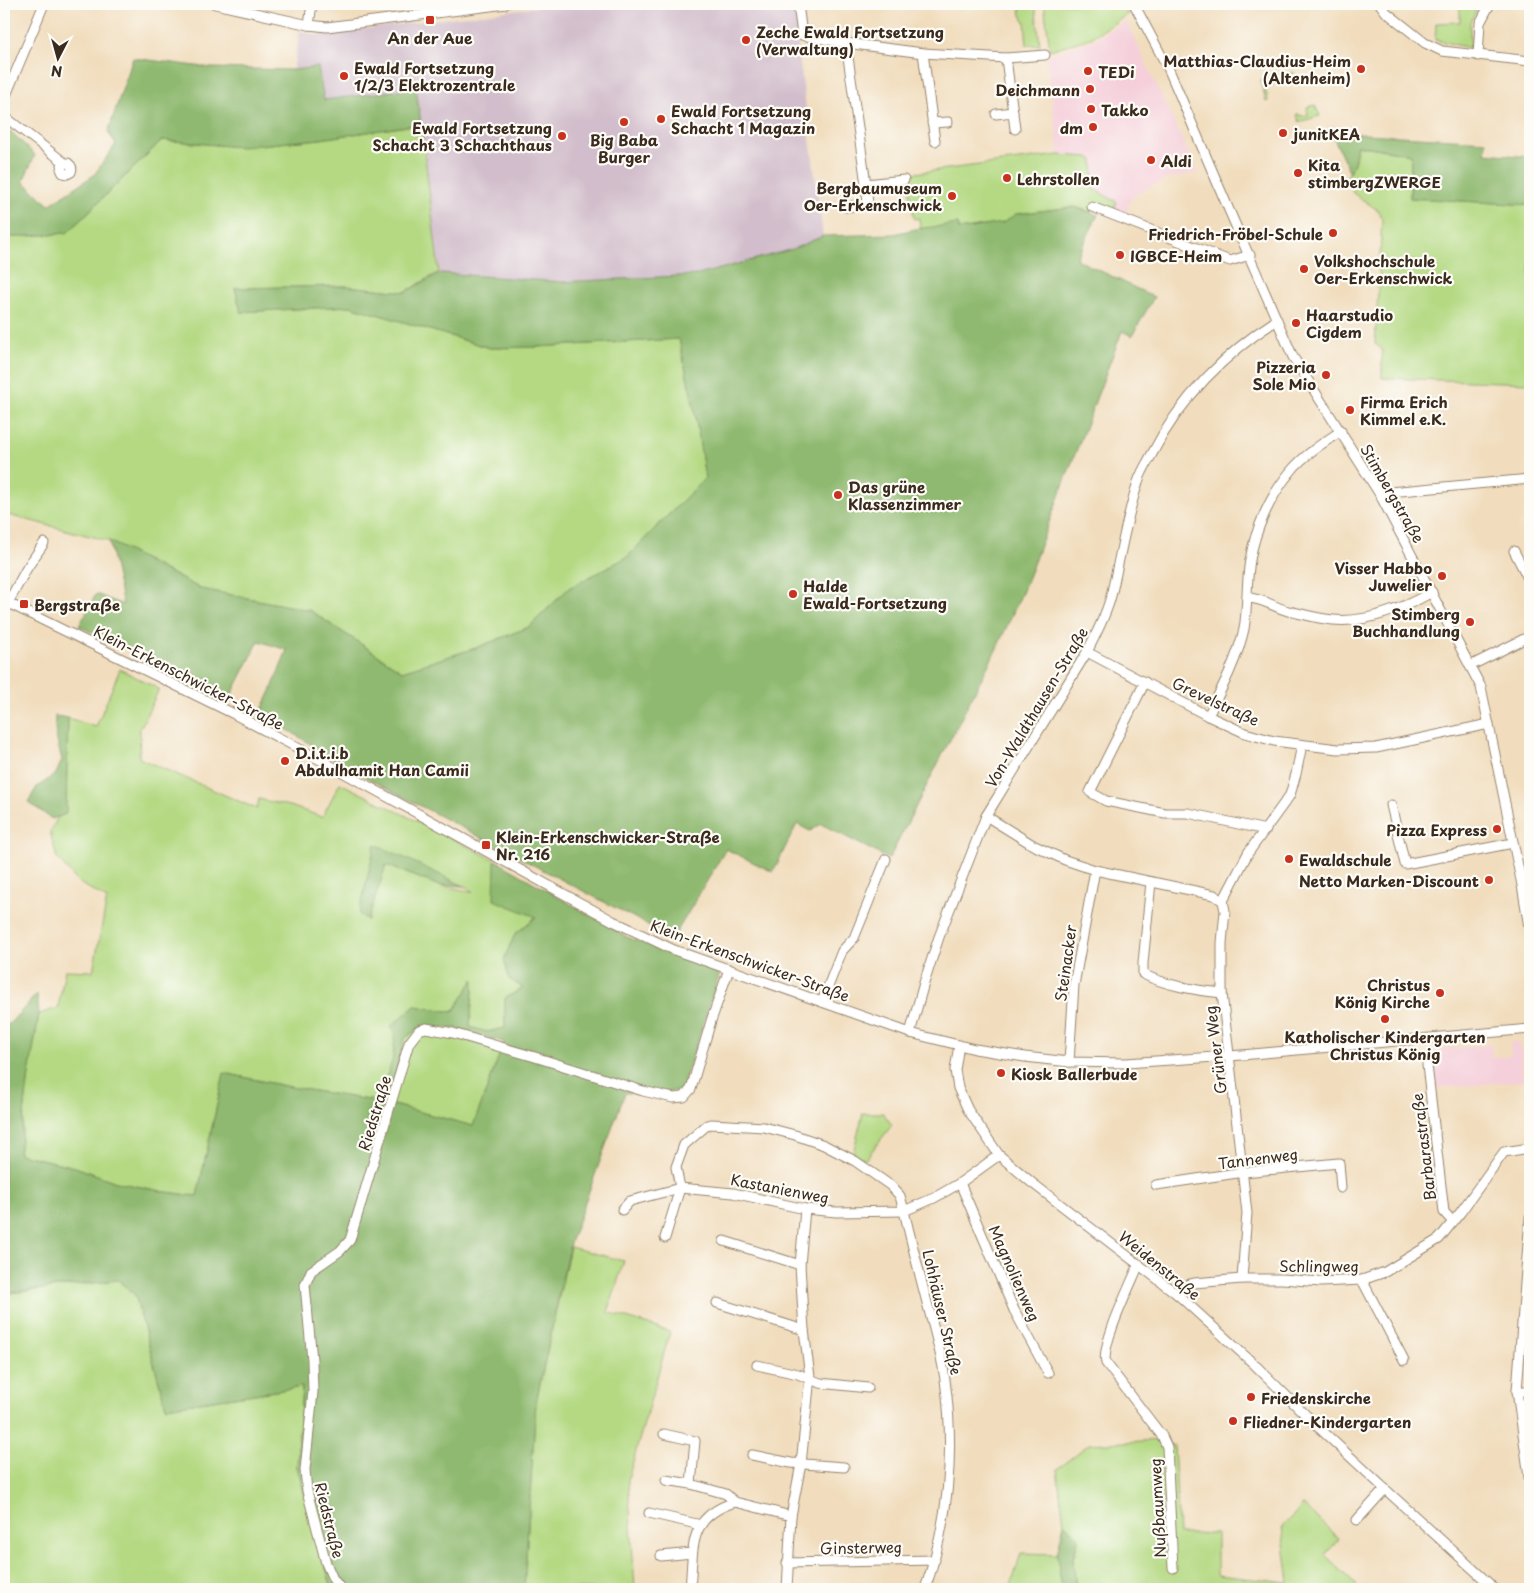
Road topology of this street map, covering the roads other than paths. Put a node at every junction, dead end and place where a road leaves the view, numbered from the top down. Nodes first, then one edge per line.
1 (44, 4) edge
2 (215, 4) edge
3 (312, 4) edge
4 (506, 4) edge
5 (798, 4) edge
6 (1380, 4) edge
7 (1490, 4) edge
8 (1134, 5) edge
9 (309, 25) junction
10 (846, 43) junction
11 (922, 53) junction
12 (1045, 56) dead end
13 (1478, 56) junction
14 (1006, 58) junction
15 (1530, 61) edge
16 (4, 100) edge
17 (1013, 112) junction
18 (996, 114) dead end
19 (4, 116) edge
20 (948, 122) dead end
21 (932, 123) junction
22 (1015, 128) dead end
23 (935, 141) dead end
24 (65, 163) dead end
25 (904, 180) dead end
26 (866, 184) junction
27 (846, 207) dead end
28 (1092, 207) dead end
29 (1250, 256) junction
30 (1277, 320) junction
31 (1340, 431) junction
32 (1530, 479) edge
33 (1379, 493) junction
34 (44, 543) dead end
35 (1514, 551) dead end
36 (1530, 582) edge
37 (1432, 592) junction
38 (1248, 598) junction
39 (5, 604) edge
40 (1530, 636) edge
41 (1087, 652) junction
42 (1470, 666) junction
43 (1145, 682) junction
44 (1208, 716) junction
45 (1488, 724) junction
46 (1302, 745) junction
47 (1391, 805) dead end
48 (986, 816) junction
49 (1266, 830) junction
50 (1513, 843) junction
51 (886, 859) dead end
52 (1095, 870) junction
53 (1151, 882) junction
54 (1225, 896) junction
55 (1528, 907) edge
56 (1530, 933) edge
57 (729, 969) junction
58 (1222, 993) junction
59 (822, 1002) junction
60 (1530, 1029) edge
61 (910, 1033) junction
62 (958, 1045) junction
63 (1230, 1056) junction
64 (1068, 1062) junction
65 (1427, 1065) dead end
66 (1530, 1148) edge
67 (999, 1155) junction
68 (1244, 1172) junction
69 (960, 1183) junction
70 (1156, 1185) dead end
71 (680, 1188) junction
72 (1341, 1188) dead end
73 (805, 1209) junction
74 (622, 1210) dead end
75 (904, 1211) junction
76 (1530, 1217) edge
77 (1453, 1222) junction
78 (665, 1238) dead end
79 (724, 1241) dead end
80 (1139, 1264) junction
81 (800, 1266) junction
82 (1242, 1279) junction
83 (1362, 1280) junction
84 (1177, 1294) junction
85 (717, 1303) dead end
86 (804, 1330) junction
87 (1404, 1360) dead end
88 (757, 1365) dead end
89 (1048, 1373) dead end
90 (810, 1377) junction
91 (868, 1388) dead end
92 (1517, 1391) junction
93 (1530, 1391) edge
94 (664, 1434) dead end
95 (752, 1455) dead end
96 (801, 1464) junction
97 (844, 1467) dead end
98 (666, 1480) dead end
99 (691, 1484) junction
100 (1530, 1484) edge
101 (1385, 1489) junction
102 (735, 1502) junction
103 (649, 1513) dead end
104 (791, 1516) junction
105 (1357, 1520) dead end
106 (701, 1524) junction
107 (692, 1553) junction
108 (661, 1556) dead end
109 (934, 1560) junction
110 (787, 1563) junction
111 (1173, 1568) dead end
112 (341, 1589) edge
113 (690, 1589) edge
114 (786, 1589) edge
115 (925, 1589) edge
116 (1495, 1589) edge

1 - 16 street
2 - 9 street
3 - 9 street
4 - 9 street
5 - 10 street
6 - 13 street
7 - 13 street
8 - 29 street, Stimbergstraße
10 - 11 street
10 - 26 street
11 - 14 street
11 - 21 street
12 - 14 street
13 - 15 street
14 - 17 street
17 - 18 street
17 - 22 street
19 - 24 street
20 - 21 street
21 - 23 street
25 - 26 street
26 - 27 street
28 - 29 street
29 - 30 street, Stimbergstraße
30 - 31 street, Stimbergstraße
30 - 41 street, Von-Waldthausen-Straße
31 - 33 street, Stimbergstraße
31 - 38 street
32 - 33 street
33 - 37 street, Stimbergstraße
34 - 39 street
35 - 36 street
37 - 38 street
37 - 42 street, Stimbergstraße
38 - 44 street
39 - 57 street, Klein-Erkenschwicker-Straße
40 - 42 street
41 - 43 street, Grevelstraße
41 - 48 street, Von-Waldthausen-Straße
42 - 45 street, Stimbergstraße
43 - 44 street, Grevelstraße
43 - 49 street
44 - 46 street, Grevelstraße
45 - 46 street, Grevelstraße
45 - 50 street, Stimbergstraße
46 - 49 street
47 - 50 street
48 - 52 street
48 - 61 street, Von-Waldthausen-Straße
49 - 54 street
50 - 55 street, Stimbergstraße
51 - 59 street
52 - 53 street
52 - 64 street, Steinacker
53 - 54 street
53 - 58 street
54 - 58 street, Grüner Weg
55 - 56 street, Stimbergstraße
57 - 59 street, Klein-Erkenschwicker-Straße
57 - 112 street, Riedstraße
58 - 63 street, Grüner Weg
59 - 61 street, Klein-Erkenschwicker-Straße
60 - 63 street, Klein-Erkenschwicker-Straße
61 - 62 street, Klein-Erkenschwicker-Straße
62 - 64 street, Klein-Erkenschwicker-Straße
62 - 67 street, Weidenstraße
63 - 64 street, Klein-Erkenschwicker-Straße
63 - 68 street, Grüner Weg
65 - 77 street, Barbarastraße
66 - 77 street, Schlingweg
67 - 69 street
67 - 80 street, Weidenstraße
68 - 70 street, Tannenweg
68 - 72 street, Tannenweg
68 - 82 street, Grüner Weg
69 - 75 street
69 - 89 street, Magnolienweg
71 - 73 street, Kastanienweg
71 - 74 street, Kastanienweg
71 - 75 street
71 - 78 street
73 - 75 street, Kastanienweg
73 - 81 street
75 - 109 street, Lohhäuser Straße
76 - 92 street
77 - 83 street, Schlingweg
79 - 81 street
80 - 84 street, Weidenstraße
80 - 111 street, Nußbaumweg
81 - 86 street
82 - 83 street, Schlingweg
82 - 84 street, Schlingweg
83 - 87 street
84 - 101 street, Weidenstraße
85 - 86 street
86 - 90 street
88 - 90 street
90 - 91 street
90 - 96 street
92 - 93 street
92 - 100 street
94 - 99 street
95 - 96 street
96 - 97 street
96 - 104 street
98 - 99 street
99 - 102 street
101 - 105 street
101 - 116 street, Weidenstraße
102 - 104 street
102 - 106 street
103 - 106 street
104 - 110 street
106 - 107 street
107 - 108 street
107 - 113 street
109 - 110 street, Ginsterweg
109 - 115 street, Lohhäuser Straße
110 - 114 street

